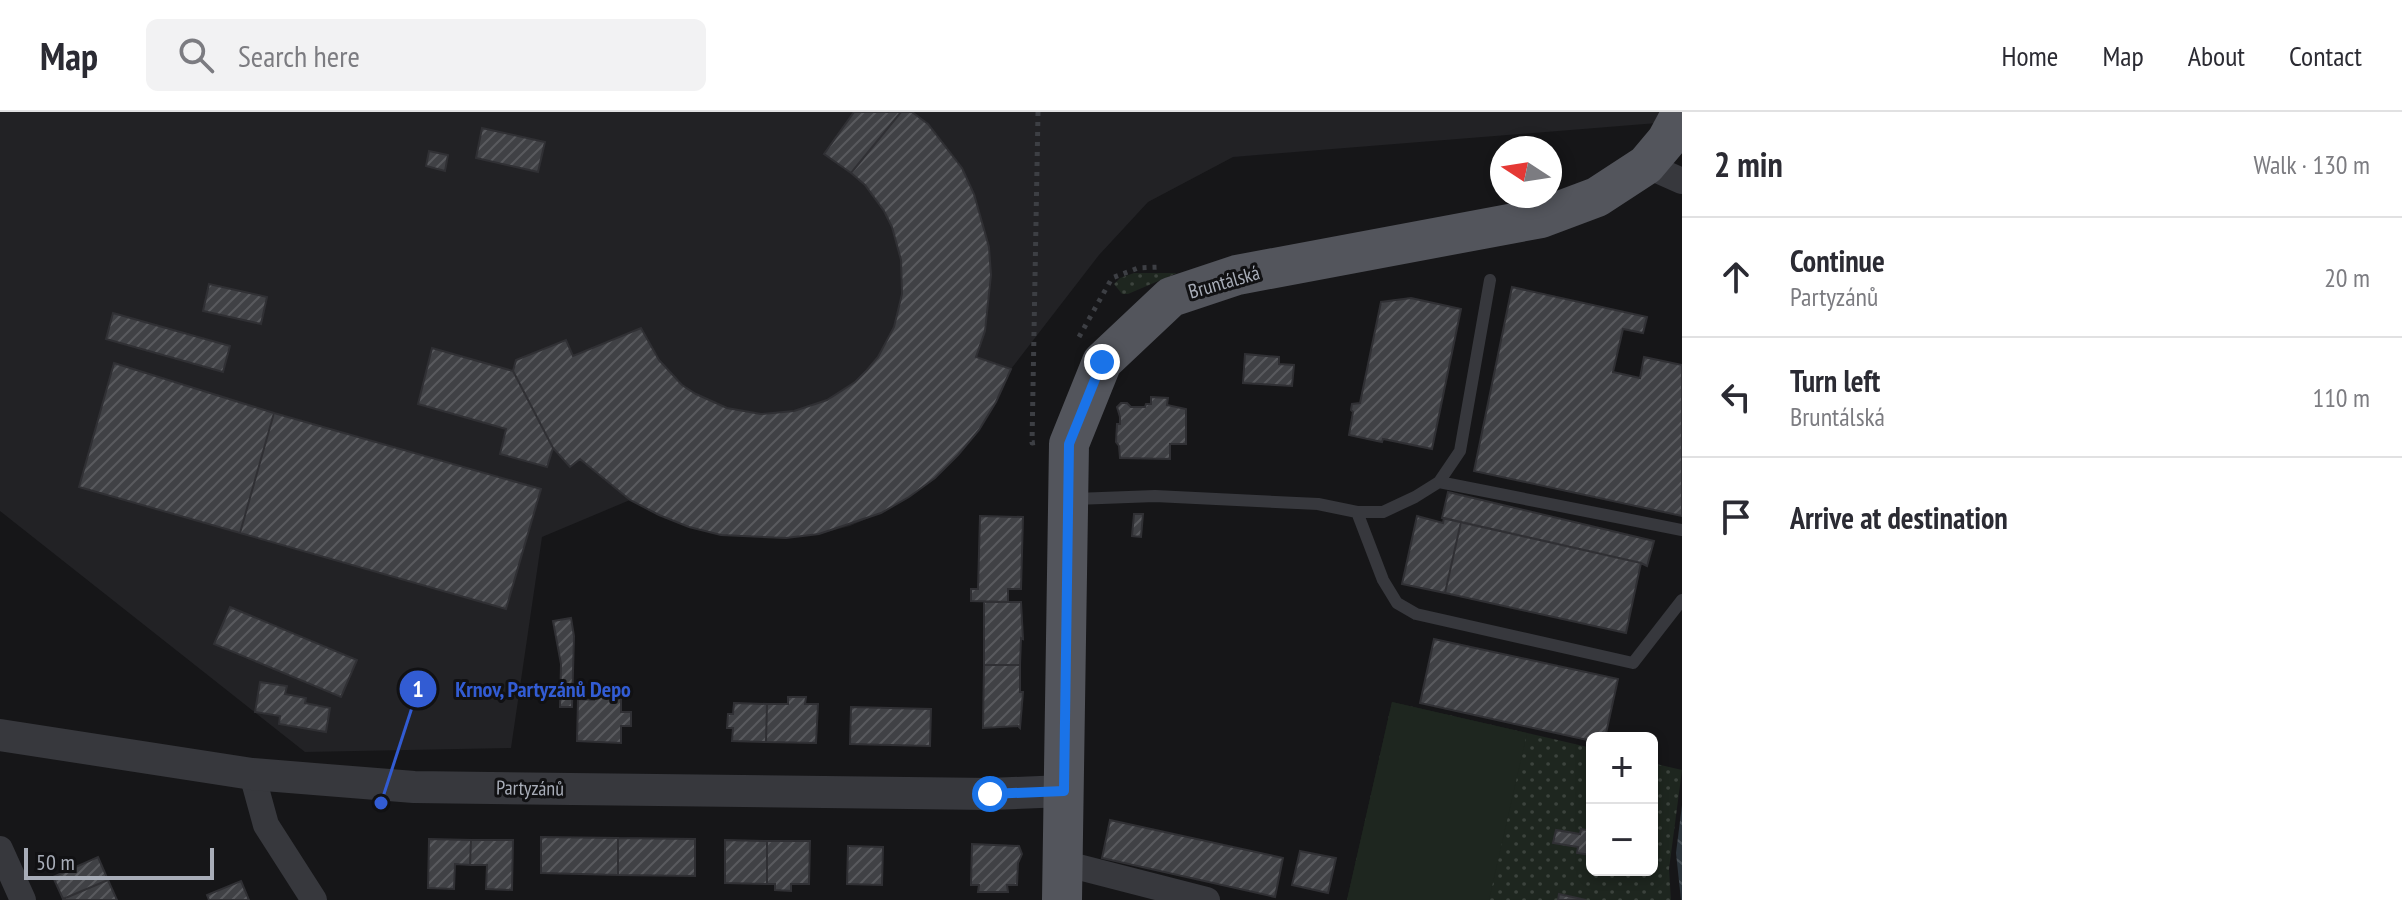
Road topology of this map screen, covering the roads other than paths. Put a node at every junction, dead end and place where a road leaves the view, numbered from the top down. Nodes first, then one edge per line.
1 (1681, 114) edge
2 (1664, 173) edge
3 (1490, 280) dead end
4 (1439, 482) junction
5 (1068, 499) junction
6 (1357, 512) junction
7 (1682, 530) edge
8 (1682, 600) edge
9 (0, 735) edge
10 (252, 774) junction
11 (1064, 791) junction
12 (0, 849) edge
13 (1062, 881) edge
14 (23, 900) edge
15 (314, 900) edge
16 (1207, 900) edge

1 - 2 main road, Bruntálská
2 - 5 main road, Bruntálská
3 - 4 lane
4 - 6 lane
4 - 7 lane
5 - 6 lane
5 - 11 main road, Bruntálská
6 - 8 lane
9 - 10 street, Partyzánů
10 - 11 street, Partyzánů
10 - 15 street
11 - 13 main road, Bruntálská
12 - 14 street
13 - 16 street

